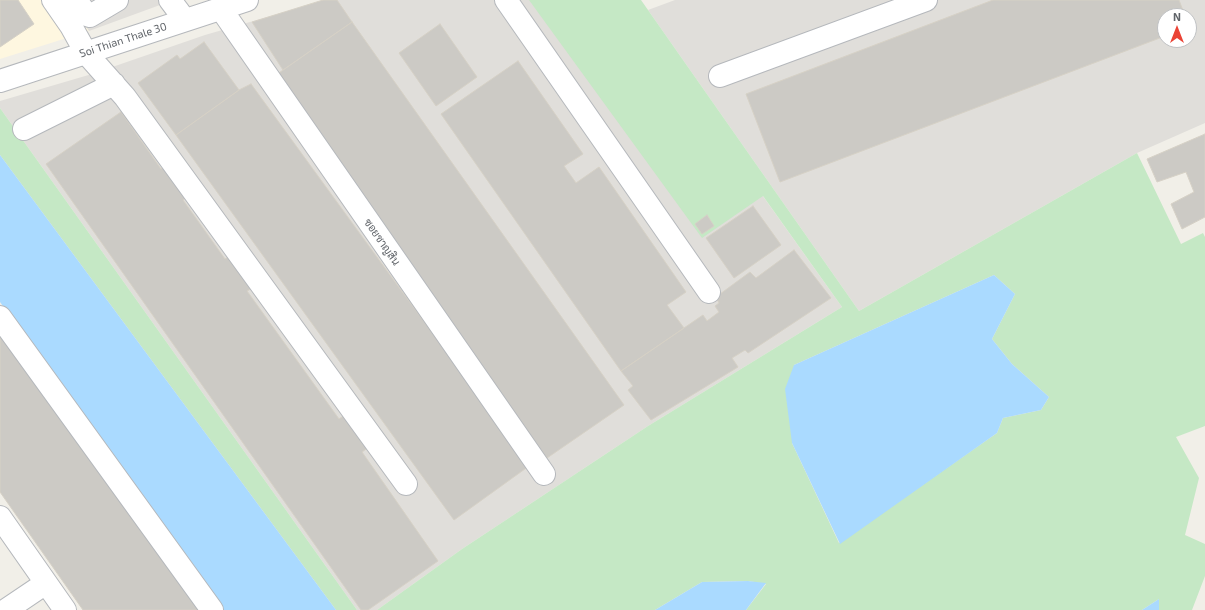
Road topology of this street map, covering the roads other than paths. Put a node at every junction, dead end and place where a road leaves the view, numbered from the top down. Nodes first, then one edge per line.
1 (53, 0) edge
2 (76, 0) edge
3 (117, 0) edge
4 (170, 0) edge
5 (247, 0) edge
6 (506, 0) edge
7 (926, 0) edge
8 (221, 9) junction
9 (185, 20) junction
10 (86, 52) junction
11 (720, 76) dead end
12 (0, 81) edge
13 (114, 84) junction
14 (24, 129) dead end
15 (709, 292) dead end
16 (0, 317) edge
17 (544, 474) dead end
18 (406, 484) dead end
19 (0, 517) edge
20 (46, 583) junction
21 (6, 610) edge
22 (65, 610) edge
23 (212, 610) edge

1 - 10 street
2 - 3 street
4 - 9 street
5 - 8 street, Soi Thian Thale 30
6 - 15 street
7 - 11 street
8 - 9 street, Soi Thian Thale 30
8 - 17 street, ซอยชาญสิน
9 - 10 street, Soi Thian Thale 30
10 - 12 street, Soi Thian Thale 30
10 - 13 street
13 - 14 street
13 - 18 street
16 - 23 street
19 - 20 street
20 - 21 street
20 - 22 street

